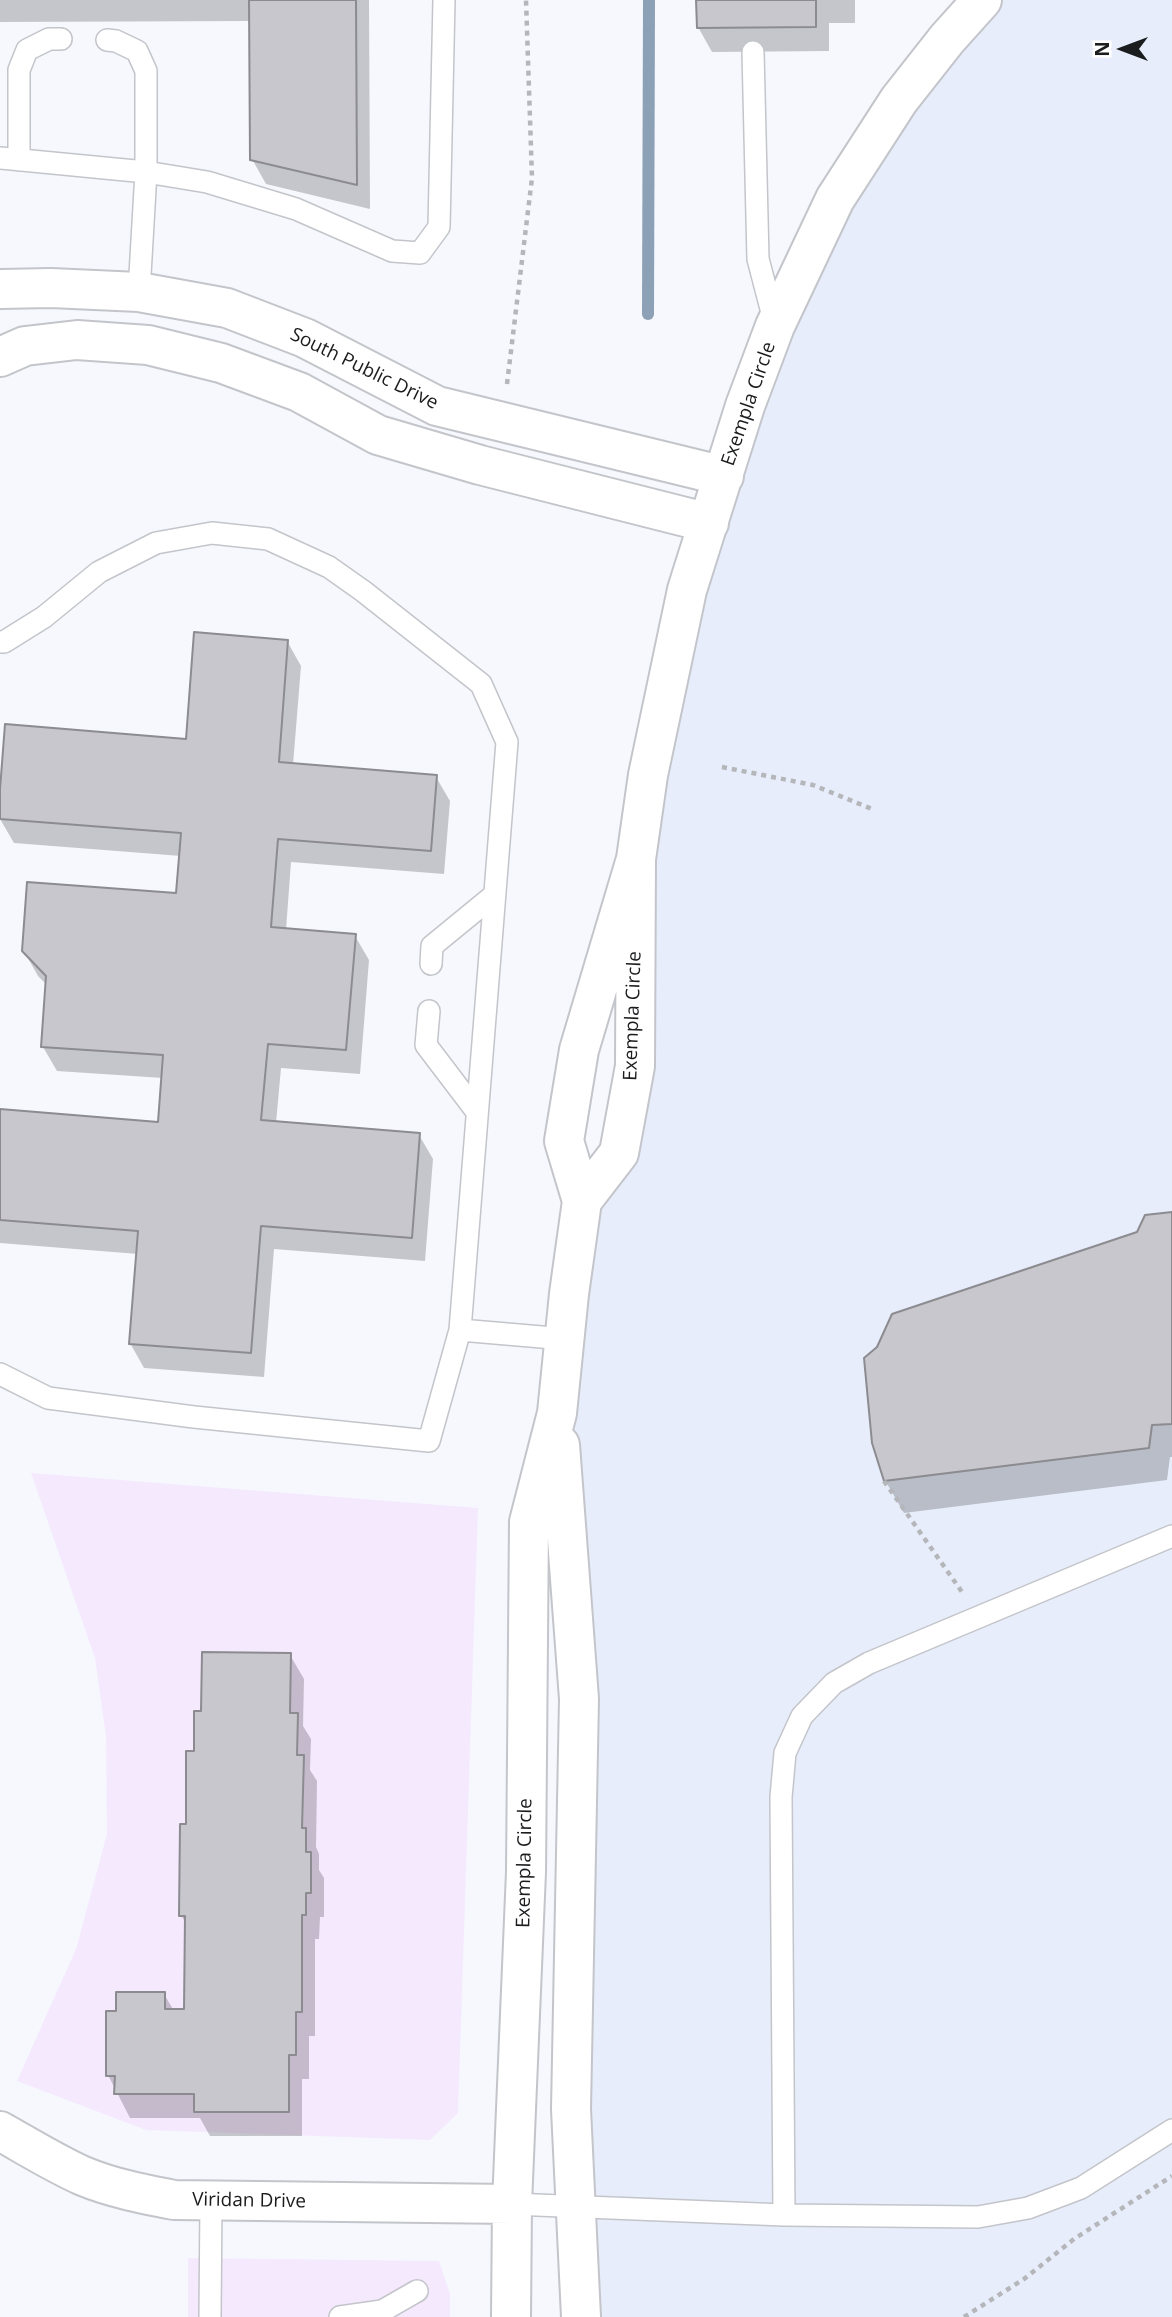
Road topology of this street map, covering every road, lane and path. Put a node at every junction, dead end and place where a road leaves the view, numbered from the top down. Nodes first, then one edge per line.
1 (444, 0) edge
2 (526, 0) edge
3 (982, 0) edge
4 (61, 39) dead end
5 (107, 40) dead end
6 (753, 52) dead end
7 (9, 159) edge
8 (146, 172) junction
9 (0, 289) edge
10 (139, 292) junction
11 (775, 326) junction
12 (0, 357) edge
13 (507, 385) dead end
14 (724, 476) junction
15 (709, 523) junction
16 (0, 642) edge
17 (722, 766) dead end
18 (872, 809) dead end
19 (636, 859) junction
20 (493, 895) junction
21 (430, 964) dead end
22 (429, 1011) dead end
23 (477, 1112) junction
24 (582, 1202) junction
25 (460, 1331) junction
26 (565, 1339) junction
27 (0, 1374) edge
28 (558, 1413) junction
29 (884, 1481) dead end
30 (1172, 1536) edge
31 (979, 1616) junction
32 (1172, 2130) edge
33 (0, 2131) edge
34 (1172, 2176) edge
35 (211, 2200) junction
36 (512, 2204) junction
37 (576, 2207) junction
38 (784, 2216) junction
39 (417, 2291) dead end
40 (210, 2317) edge
41 (340, 2317) edge
42 (511, 2317) edge
43 (581, 2317) edge
44 (964, 2317) edge

1 - 8 lane
2 - 13 path
3 - 11 street, Exempla Circle
4 - 7 lane
5 - 8 lane
6 - 11 lane
7 - 8 lane
8 - 10 lane
9 - 10 street, South Public Drive
10 - 14 street, South Public Drive
11 - 14 street, Exempla Circle
12 - 15 street
14 - 15 street, Exempla Circle
15 - 19 street, Exempla Circle
16 - 20 lane
17 - 18 path
19 - 24 street, Exempla Circle
19 - 24 street, Exempla Circle
20 - 21 lane
20 - 23 lane
22 - 23 lane
23 - 25 lane
24 - 26 street, Exempla Circle
25 - 26 lane
25 - 27 lane
26 - 28 street, Exempla Circle
28 - 36 street, Exempla Circle
28 - 37 street, Exempla Circle
29 - 31 path
30 - 31 lane
31 - 38 lane
32 - 38 lane
33 - 35 street, Viridan Drive
34 - 44 path
35 - 36 street, Viridan Drive
35 - 40 lane
36 - 37 lane
36 - 42 street, Exempla Circle
37 - 38 lane
37 - 43 street, Exempla Circle
39 - 41 lane

